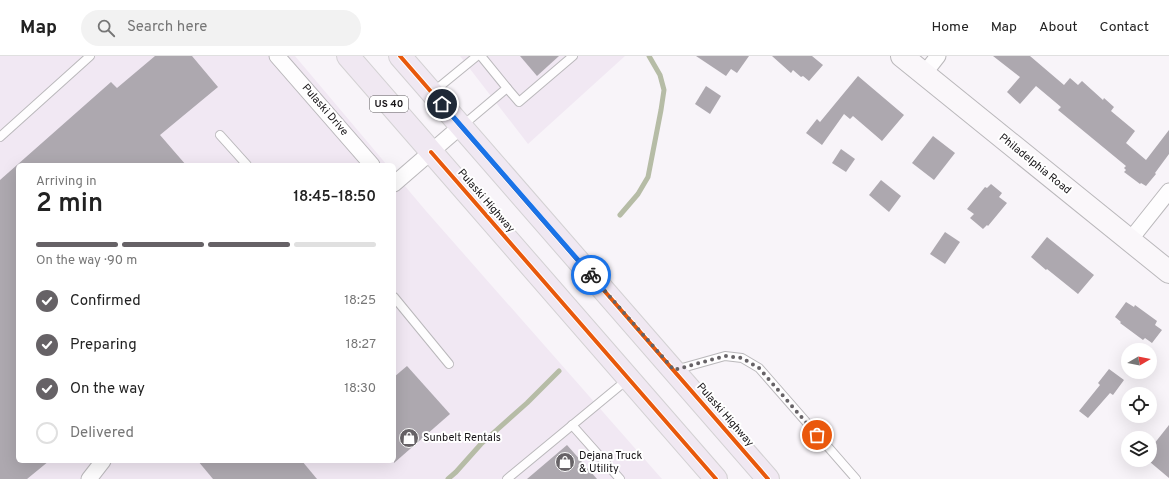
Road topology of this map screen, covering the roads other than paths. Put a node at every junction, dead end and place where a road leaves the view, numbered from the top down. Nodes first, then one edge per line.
1 (90, 56) edge
2 (277, 56) edge
3 (348, 56) edge
4 (400, 56) edge
5 (477, 56) edge
6 (481, 56) edge
7 (573, 56) edge
8 (902, 56) edge
9 (938, 56) edge
10 (924, 74) junction
11 (507, 88) junction
12 (432, 92) junction
13 (461, 126) junction
14 (220, 135) dead end
15 (0, 137) edge
16 (431, 152) junction
17 (245, 163) edge
18 (370, 163) edge
19 (396, 182) edge
20 (1169, 191) edge
21 (1130, 240) junction
22 (1169, 272) edge
23 (396, 299) edge
24 (449, 364) dead end
25 (674, 370) junction
26 (628, 378) junction
27 (572, 425) junction
28 (102, 463) edge
29 (90, 479) edge
30 (508, 479) edge
31 (620, 479) edge
32 (716, 479) edge
33 (768, 479) edge
34 (856, 479) edge

1 - 15 lane
2 - 18 street, Pulaski Drive
3 - 16 highway, Pulaski Highway / US 40
4 - 12 highway, Pulaski Highway
5 - 12 lane
6 - 11 lane
7 - 11 lane
8 - 10 main road, Philadelphia Road
9 - 10 street
10 - 21 main road, Philadelphia Road
11 - 13 lane
12 - 13 highway, Pulaski Highway
13 - 16 street
13 - 25 highway, Pulaski Highway
14 - 17 lane
16 - 19 street
16 - 26 highway, Pulaski Highway / US 40
20 - 21 street
21 - 22 main road, Philadelphia Road
23 - 24 lane
25 - 33 highway, Pulaski Highway
25 - 34 lane
26 - 27 lane
26 - 32 highway, Pulaski Highway / US 40
27 - 30 lane
27 - 31 lane
28 - 29 street

